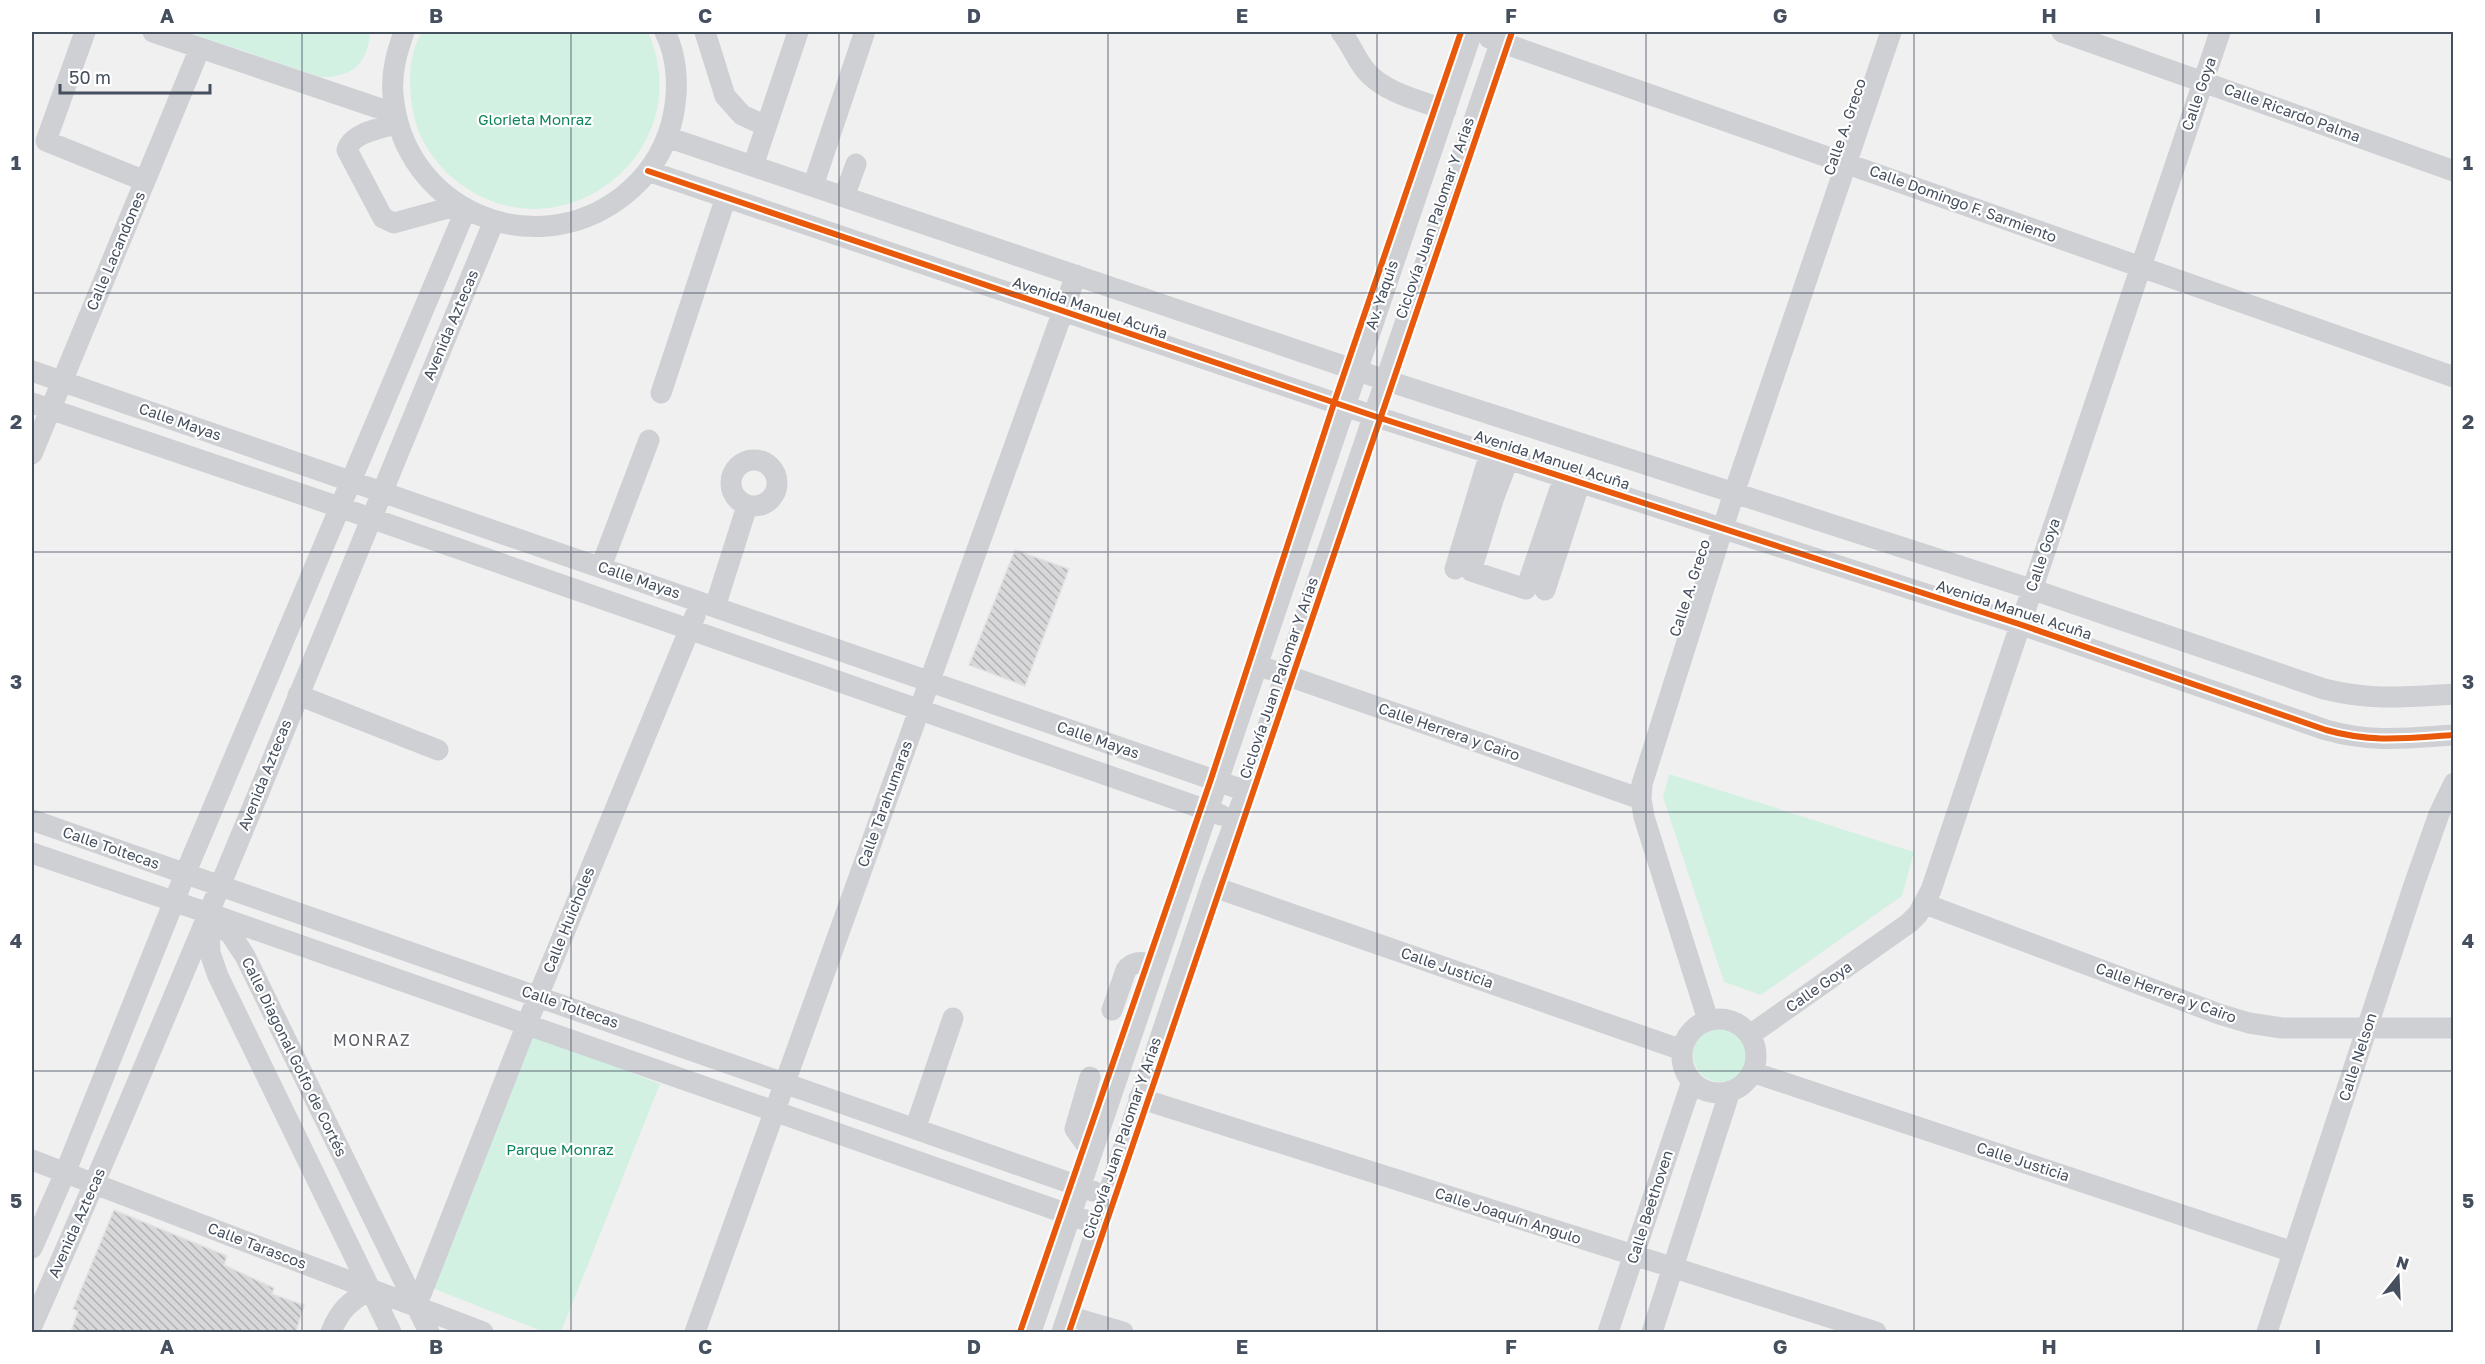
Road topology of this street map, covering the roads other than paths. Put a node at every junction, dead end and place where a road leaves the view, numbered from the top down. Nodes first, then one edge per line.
1 (86, 32) edge
2 (153, 32) edge
3 (404, 32) edge
4 (665, 32) edge
5 (705, 32) edge
6 (798, 32) edge
7 (1341, 32) edge
8 (1472, 32) edge
9 (1891, 32) edge
10 (2062, 32) edge
11 (2220, 32) edge
12 (864, 34) dead end
13 (1502, 37) edge
14 (200, 48) junction
15 (2203, 81) junction
16 (1446, 110) junction
17 (397, 118) junction
18 (766, 126) junction
19 (667, 137) junction
20 (1846, 163) junction
21 (856, 164) dead end
22 (753, 166) junction
23 (648, 171) junction
24 (2454, 171) edge
25 (145, 181) junction
26 (813, 186) junction
27 (726, 197) junction
28 (844, 197) junction
29 (463, 207) junction
30 (494, 221) junction
31 (2140, 267) junction
32 (1076, 275) junction
33 (1063, 311) junction
34 (1357, 370) junction
35 (32, 371) edge
36 (2454, 378) edge
37 (1385, 380) junction
38 (61, 382) junction
39 (661, 393) dead end
40 (41, 406) edge
41 (1345, 407) junction
42 (1374, 416) junction
43 (649, 440) dead end
44 (32, 454) edge
45 (1499, 457) junction
46 (1572, 479) junction
47 (351, 480) junction
48 (382, 491) junction
49 (1734, 493) junction
50 (747, 506) dead end
51 (339, 507) junction
52 (371, 518) junction
53 (1722, 528) junction
54 (601, 567) junction
55 (1455, 569) dead end
56 (2031, 589) junction
57 (1545, 590) dead end
58 (708, 604) junction
59 (2019, 624) junction
60 (689, 629) junction
61 (1257, 665) junction
62 (1285, 675) junction
63 (929, 681) junction
64 (2454, 694) edge
65 (298, 695) junction
66 (919, 710) junction
67 (2454, 735) edge
68 (438, 750) dead end
69 (1217, 782) junction
70 (2454, 783) edge
71 (1246, 791) junction
72 (1641, 799) junction
73 (1208, 810) junction
74 (32, 820) edge
75 (1236, 820) junction
76 (32, 853) edge
77 (185, 874) junction
78 (219, 886) junction
79 (1211, 886) junction
80 (175, 901) junction
81 (1925, 904) junction
82 (208, 913) junction
83 (1156, 964) junction
84 (538, 996) junction
85 (1112, 1010) dead end
86 (953, 1018) dead end
87 (1708, 1020) junction
88 (527, 1025) junction
89 (2367, 1028) junction
90 (2454, 1028) edge
91 (1750, 1035) junction
92 (1682, 1050) junction
93 (1752, 1072) junction
94 (1090, 1077) dead end
95 (1692, 1081) junction
96 (785, 1083) junction
97 (1730, 1091) junction
98 (1140, 1098) junction
99 (774, 1112) junction
100 (915, 1129) junction
101 (1092, 1153) junction
102 (32, 1160) edge
103 (65, 1173) junction
104 (94, 1184) junction
105 (1081, 1186) junction
106 (1108, 1196) junction
107 (1071, 1216) junction
108 (1098, 1225) junction
109 (32, 1248) edge
110 (2293, 1252) junction
111 (1634, 1256) junction
112 (1672, 1268) junction
113 (370, 1289) junction
114 (416, 1307) junction
115 (1065, 1324) edge
116 (32, 1326) edge
117 (331, 1332) edge
118 (392, 1332) edge
119 (429, 1332) edge
120 (483, 1332) edge
121 (695, 1332) edge
122 (1031, 1332) edge
123 (1124, 1332) edge
124 (1608, 1332) edge
125 (1652, 1332) edge
126 (1876, 1332) edge
127 (2267, 1332) edge

1 - 25 street
2 - 14 street
3 - 17 street
4 - 19 street
5 - 18 street
6 - 18 street
7 - 16 street
8 - 13 street, Calle Domingo F. Sarmiento
8 - 16 street, Av. Yaquis
9 - 20 street, Calle A. Greco
10 - 15 street, Calle Ricardo Palma
11 - 15 street, Calle Goya
12 - 26 street
13 - 20 street, Calle Domingo F. Sarmiento
13 - 37 street, Av. Yaquis
14 - 17 street
14 - 25 street, Calle Lacandones
15 - 24 street, Calle Ricardo Palma
15 - 31 street, Calle Goya
16 - 34 street, Av. Yaquis
17 - 29 street
17 - 29 street
18 - 22 street
19 - 22 street, Avenida Manuel Acuña
19 - 23 street
20 - 31 street, Calle Domingo F. Sarmiento
20 - 49 street, Calle A. Greco
21 - 28 street
22 - 26 street, Avenida Manuel Acuña
23 - 27 street, Avenida Manuel Acuña
23 - 30 street
25 - 38 street, Calle Lacandones
26 - 28 street, Avenida Manuel Acuña
27 - 33 street, Avenida Manuel Acuña
27 - 39 street
28 - 32 street, Avenida Manuel Acuña
29 - 30 street
29 - 47 street, Avenida Aztecas
30 - 48 street, Avenida Aztecas
31 - 36 street, Calle Domingo F. Sarmiento
31 - 56 street, Calle Goya
32 - 33 street, Calle Tarahumaras
32 - 34 street, Avenida Manuel Acuña
33 - 41 street, Avenida Manuel Acuña
33 - 63 street, Calle Tarahumaras
34 - 37 street, Avenida Manuel Acuña
34 - 41 street, Av. Yaquis
35 - 38 street, Calle Mayas
37 - 42 street, Av. Yaquis
37 - 49 street, Avenida Manuel Acuña
38 - 40 street, Calle Lacandones
38 - 47 street, Calle Mayas
40 - 44 street, Calle Lacandones
40 - 51 street, Calle Mayas
41 - 42 street, Avenida Manuel Acuña
41 - 61 street, Av. Yaquis
42 - 45 street, Avenida Manuel Acuña
42 - 62 street, Av. Yaquis
43 - 54 street
45 - 46 street, Avenida Manuel Acuña
45 - 46 street
45 - 55 street
46 - 53 street, Avenida Manuel Acuña
46 - 57 street
47 - 48 street, Calle Mayas
47 - 51 street, Avenida Aztecas
48 - 52 street, Avenida Aztecas
48 - 54 street, Calle Mayas
49 - 53 street, Calle A. Greco
49 - 56 street, Avenida Manuel Acuña
50 - 58 street, Calle Huicholes
51 - 52 street, Calle Mayas
51 - 77 street, Avenida Aztecas
52 - 60 street, Calle Mayas
52 - 65 street, Avenida Aztecas
53 - 59 street, Avenida Manuel Acuña
53 - 72 street, Calle A. Greco
54 - 58 street, Calle Mayas
56 - 59 street, Calle Goya
56 - 64 street, Avenida Manuel Acuña
58 - 60 street, Calle Huicholes
58 - 63 street, Calle Mayas
59 - 67 street, Avenida Manuel Acuña
59 - 81 street, Calle Goya
60 - 66 street, Calle Mayas
60 - 84 street, Calle Huicholes
61 - 62 street, Calle Herrera y Cairo
61 - 69 street, Av. Yaquis
62 - 71 street, Av. Yaquis
62 - 72 street, Calle Herrera y Cairo
63 - 66 street, Calle Tarahumaras
63 - 69 street, Calle Mayas
65 - 68 street
65 - 78 street, Avenida Aztecas
66 - 73 street, Calle Mayas
66 - 96 street, Calle Tarahumaras
69 - 71 street, Calle Mayas
69 - 73 street, Av. Yaquis
70 - 89 street, Calle Nelson
71 - 75 street, Av. Yaquis
72 - 87 street, Calle A. Greco
73 - 75 street, Calle Mayas
73 - 83 street
74 - 77 street, Calle Toltecas
75 - 79 street, Av. Yaquis
76 - 80 street, Calle Toltecas
77 - 78 street, Calle Toltecas
77 - 80 street, Avenida Aztecas
78 - 82 street, Avenida Aztecas
78 - 84 street, Calle Toltecas
79 - 92 street, Calle Justicia
79 - 98 street, Av. Yaquis
80 - 82 street, Calle Toltecas
80 - 103 street, Avenida Aztecas
81 - 89 street, Calle Herrera y Cairo
81 - 91 street, Calle Goya
82 - 88 street, Calle Toltecas
82 - 104 street, Avenida Aztecas
82 - 113 street
82 - 114 street, Calle Diagonal Golfo de Cortés
83 - 85 street
83 - 101 street
84 - 88 street, Calle Huicholes
84 - 96 street, Calle Toltecas
86 - 100 street
87 - 91 street
87 - 92 street
88 - 99 street, Calle Toltecas
88 - 114 street, Calle Huicholes
89 - 90 street, Calle Herrera y Cairo
89 - 110 street, Calle Nelson
91 - 93 street
92 - 95 street
93 - 97 street
93 - 110 street, Calle Justicia
94 - 101 street
95 - 97 street
95 - 111 street, Calle Beethoven
96 - 99 street, Calle Tarahumaras
96 - 100 street, Calle Toltecas
97 - 112 street
98 - 106 street, Av. Yaquis
98 - 111 street, Calle Joaquín Angulo
99 - 107 street, Calle Toltecas
99 - 121 street, Calle Tarahumaras
100 - 105 street, Calle Toltecas
101 - 105 street
102 - 103 street, Calle Tarascos
103 - 104 street, Calle Tarascos
103 - 109 street, Avenida Aztecas
104 - 113 street, Calle Tarascos
104 - 116 street, Avenida Aztecas
105 - 106 street, Calle Toltecas
105 - 107 street
106 - 108 street, Av. Yaquis
107 - 108 street, Calle Toltecas
107 - 122 street
108 - 115 street, Av. Yaquis
110 - 127 street, Calle Nelson
111 - 112 street, Calle Joaquín Angulo
111 - 124 street, Calle Beethoven
112 - 125 street
112 - 126 street, Calle Joaquín Angulo
113 - 114 street, Calle Tarascos
113 - 117 street
113 - 118 street
114 - 119 street, Calle Diagonal Golfo de Cortés
114 - 120 street, Calle Tarascos
115 - 123 street

